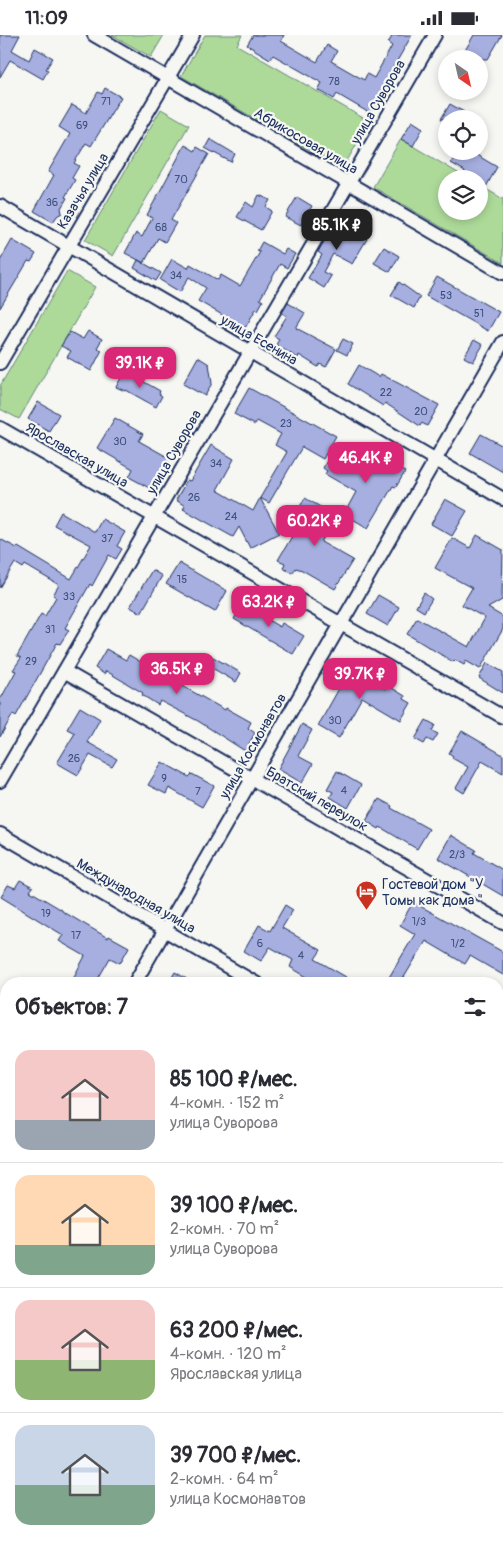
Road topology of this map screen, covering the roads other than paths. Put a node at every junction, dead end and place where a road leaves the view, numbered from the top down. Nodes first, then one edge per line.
1 (94, 35) edge
2 (193, 35) edge
3 (435, 35) edge
4 (168, 78) junction
5 (349, 183) junction
6 (0, 206) edge
7 (68, 245) junction
8 (503, 273) edge
9 (503, 342) edge
10 (250, 353) junction
11 (0, 363) edge
12 (0, 428) edge
13 (435, 461) junction
14 (503, 499) edge
15 (154, 517) junction
16 (340, 625) junction
17 (64, 671) junction
18 (503, 717) edge
19 (252, 779) junction
20 (0, 781) edge
21 (0, 834) edge
22 (503, 923) edge
23 (165, 930) junction
24 (138, 977) edge
25 (245, 977) edge

1 - 4 street, Абрикосовая улица
2 - 4 street, Казачья улица
3 - 5 street, улица Суворова
4 - 5 street, Абрикосовая улица
4 - 7 street, Казачья улица
5 - 8 street, Абрикосовая улица
5 - 10 street, улица Суворова
6 - 7 street, улица Есенина
7 - 10 street, улица Есенина
7 - 11 street, Казачья улица
9 - 13 street, улица Космонавтов
10 - 13 street, улица Есенина
10 - 15 street, улица Суворова
12 - 15 street, Ярославская улица
13 - 14 street, улица Есенина
13 - 16 street, улица Космонавтов
15 - 16 street, Ярославская улица
15 - 17 street, улица Суворова
16 - 18 street, Ярославская улица
16 - 19 street, улица Космонавтов
17 - 19 street, Братский переулок
17 - 20 street, улица Суворова
19 - 22 street, Братский переулок
19 - 23 street, улица Космонавтов
21 - 23 street, Международная улица
23 - 24 street, улица Космонавтов
23 - 25 street, Международная улица

